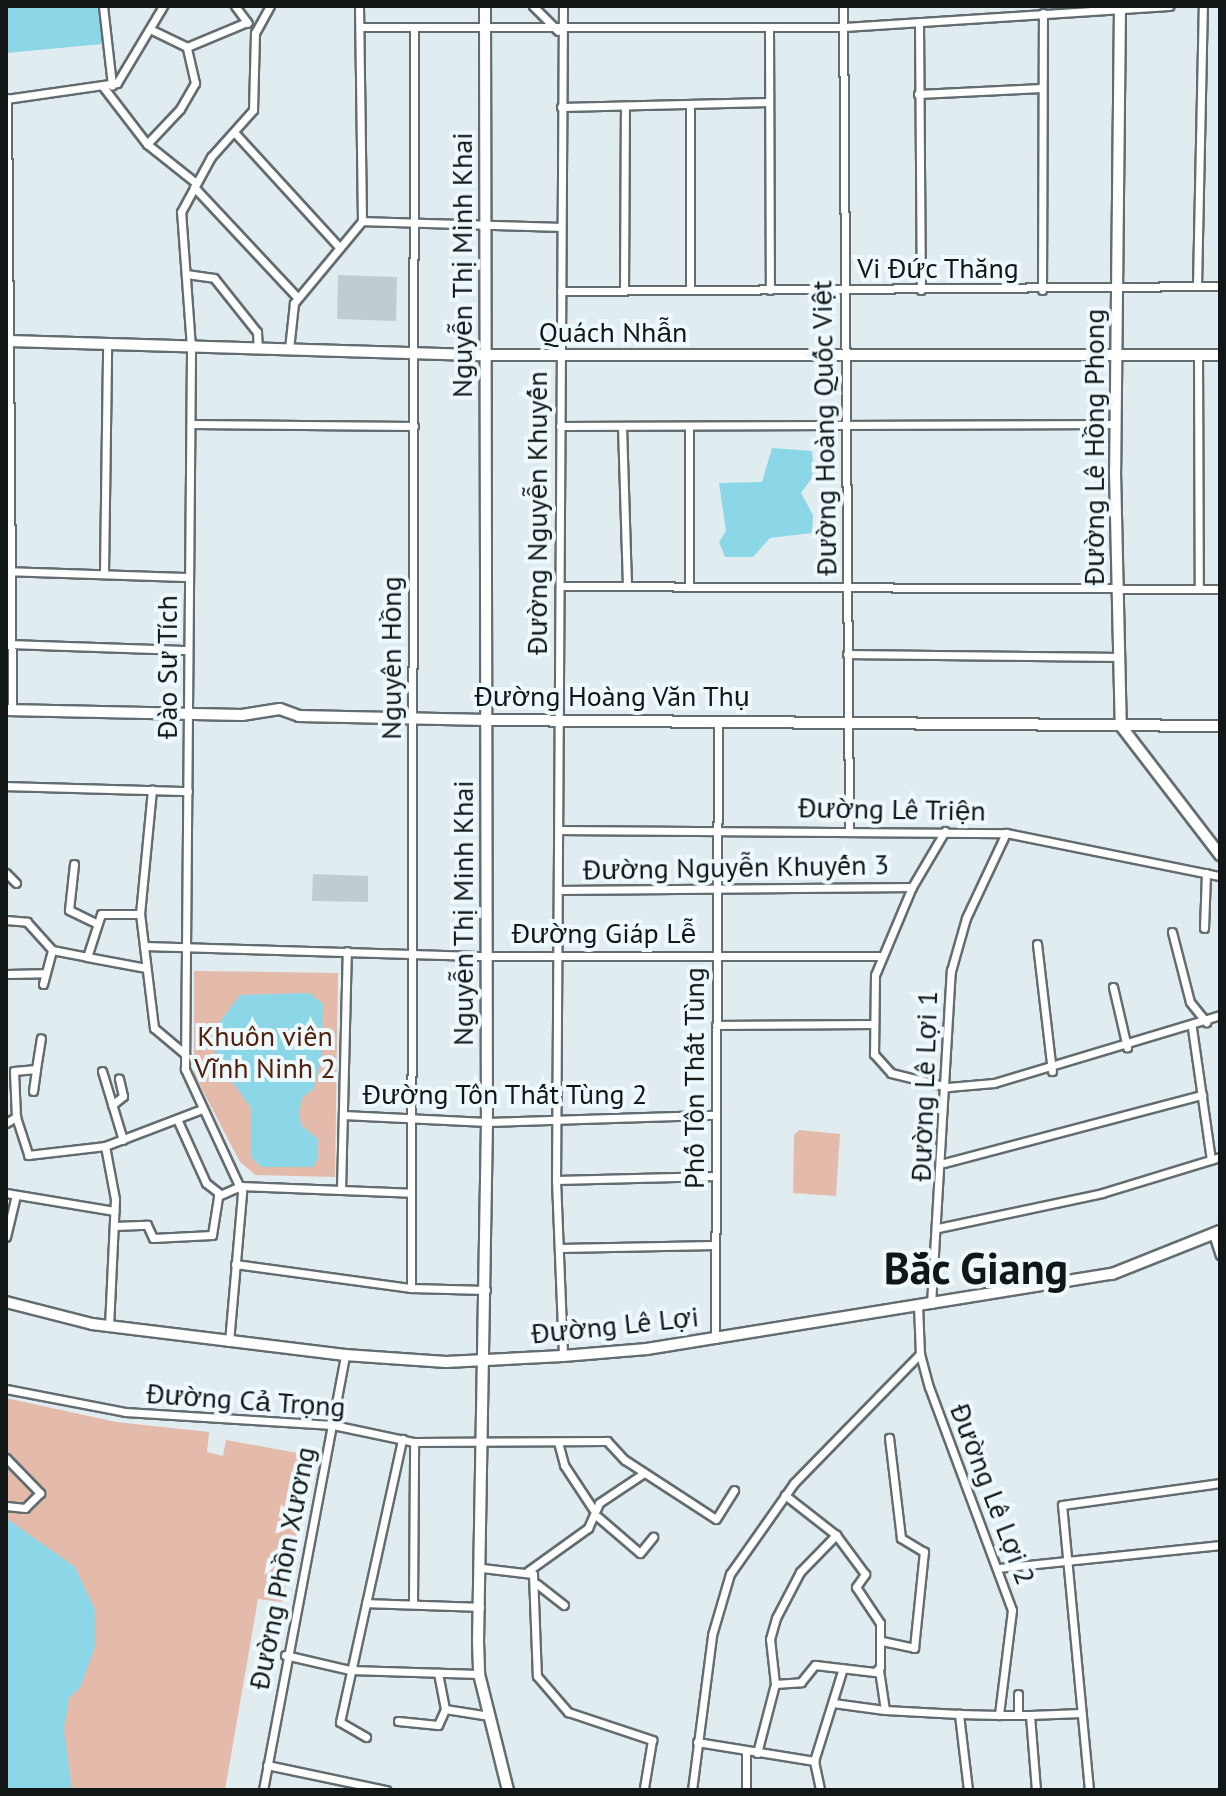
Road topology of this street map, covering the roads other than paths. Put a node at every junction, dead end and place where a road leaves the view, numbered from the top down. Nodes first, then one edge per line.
1 (103, 6) edge
2 (163, 6) edge
3 (235, 6) edge
4 (270, 6) edge
5 (359, 6) edge
6 (478, 6) edge
7 (485, 6) edge
8 (493, 6) edge
9 (533, 6) edge
10 (563, 6) edge
11 (843, 6) edge
12 (1169, 6) edge
13 (1203, 6) edge
14 (1120, 8) edge
15 (1043, 13) junction
16 (247, 22) junction
17 (919, 22) junction
18 (360, 27) junction
19 (844, 27) junction
20 (257, 28) junction
21 (414, 28) junction
22 (769, 28) junction
23 (150, 29) junction
24 (560, 31) junction
25 (485, 32) junction
26 (187, 47) junction
27 (108, 86) junction
28 (1042, 88) junction
29 (918, 94) junction
30 (6, 98) edge
31 (769, 102) junction
32 (690, 105) junction
33 (625, 106) junction
34 (561, 107) junction
35 (234, 132) junction
36 (147, 144) junction
37 (8, 174) edge
38 (195, 185) junction
39 (362, 221) junction
40 (411, 221) junction
41 (486, 227) junction
42 (559, 227) junction
43 (339, 247) junction
44 (186, 274) junction
45 (1197, 286) junction
46 (1220, 286) edge
47 (1119, 289) junction
48 (690, 290) junction
49 (770, 290) junction
50 (921, 290) junction
51 (1042, 290) junction
52 (561, 291) junction
53 (624, 291) junction
54 (844, 291) junction
55 (297, 297) junction
56 (10, 341) edge
57 (107, 344) junction
58 (191, 347) junction
59 (258, 349) junction
60 (289, 349) junction
61 (413, 354) junction
62 (487, 355) junction
63 (1118, 355) junction
64 (1198, 355) junction
65 (1220, 355) edge
66 (559, 356) junction
67 (845, 356) junction
68 (846, 422) junction
69 (191, 424) junction
70 (1116, 424) junction
71 (414, 426) junction
72 (560, 426) junction
73 (622, 426) junction
74 (689, 426) junction
75 (9, 571) edge
76 (104, 572) junction
77 (189, 577) junction
78 (560, 586) junction
79 (627, 586) junction
80 (689, 586) junction
81 (1199, 588) junction
82 (847, 589) junction
83 (1220, 589) edge
84 (1118, 590) junction
85 (12, 644) junction
86 (188, 650) junction
87 (847, 654) junction
88 (1119, 657) junction
89 (9, 710) edge
90 (188, 715) junction
91 (412, 719) junction
92 (488, 720) junction
93 (559, 721) junction
94 (718, 721) junction
95 (848, 722) junction
96 (1121, 726) junction
97 (1220, 726) edge
98 (6, 786) edge
99 (152, 790) junction
100 (188, 791) junction
101 (849, 829) junction
102 (560, 830) junction
103 (717, 830) junction
104 (945, 831) junction
105 (1006, 833) junction
106 (1220, 855) edge
107 (74, 864) dead end
108 (6, 873) edge
109 (1206, 873) junction
110 (1220, 876) edge
111 (16, 883) dead end
112 (912, 887) junction
113 (561, 890) junction
114 (716, 892) junction
115 (140, 914) junction
116 (6, 920) edge
117 (96, 923) junction
118 (1204, 928) dead end
119 (1172, 932) dead end
120 (1037, 944) dead end
121 (144, 946) junction
122 (185, 948) junction
123 (52, 950) junction
124 (347, 951) junction
125 (413, 952) junction
126 (716, 954) junction
127 (486, 956) junction
128 (561, 956) junction
129 (880, 956) junction
130 (87, 957) junction
131 (146, 968) junction
132 (45, 973) junction
133 (6, 974) edge
134 (43, 984) dead end
135 (1113, 987) dead end
136 (1220, 1015) edge
137 (1206, 1022) junction
138 (871, 1024) junction
139 (716, 1025) junction
140 (1192, 1028) junction
141 (41, 1038) dead end
142 (1127, 1047) junction
143 (185, 1054) junction
144 (36, 1069) junction
145 (102, 1071) dead end
146 (1052, 1071) junction
147 (119, 1078) dead end
148 (948, 1087) junction
149 (33, 1091) dead end
150 (1202, 1095) junction
151 (112, 1105) junction
152 (202, 1109) junction
153 (343, 1115) junction
154 (716, 1115) junction
155 (16, 1117) junction
156 (177, 1119) junction
157 (412, 1119) junction
158 (557, 1120) junction
159 (487, 1122) junction
160 (6, 1123) edge
161 (123, 1140) junction
162 (105, 1146) junction
163 (1216, 1159) edge
164 (944, 1163) junction
165 (716, 1176) junction
166 (556, 1180) junction
167 (240, 1186) junction
168 (341, 1190) junction
169 (6, 1193) edge
170 (219, 1193) junction
171 (411, 1193) junction
172 (16, 1195) junction
173 (115, 1211) junction
174 (114, 1226) junction
175 (938, 1228) junction
176 (1216, 1232) edge
177 (6, 1237) edge
178 (715, 1245) junction
179 (560, 1248) junction
180 (1220, 1255) edge
181 (235, 1264) junction
182 (411, 1288) junction
183 (486, 1290) junction
184 (6, 1302) edge
185 (931, 1304) junction
186 (918, 1305) junction
187 (109, 1327) junction
188 (715, 1339) junction
189 (229, 1343) junction
190 (920, 1354) junction
191 (345, 1355) junction
192 (563, 1356) junction
193 (485, 1361) junction
194 (6, 1389) edge
195 (333, 1425) junction
196 (889, 1438) dead end
197 (402, 1439) junction
198 (414, 1442) junction
199 (558, 1442) junction
200 (484, 1445) junction
201 (6, 1458) edge
202 (644, 1473) junction
203 (1220, 1483) edge
204 (734, 1490) dead end
205 (785, 1495) junction
206 (6, 1506) edge
207 (593, 1509) junction
208 (598, 1517) junction
209 (836, 1535) junction
210 (653, 1537) dead end
211 (1220, 1545) edge
212 (1063, 1561) junction
213 (482, 1568) junction
214 (998, 1568) junction
215 (528, 1571) junction
216 (537, 1584) junction
217 (366, 1603) junction
218 (413, 1604) junction
219 (564, 1605) dead end
220 (480, 1607) junction
221 (882, 1641) junction
222 (285, 1655) junction
223 (843, 1668) junction
224 (350, 1670) junction
225 (879, 1670) junction
226 (438, 1673) junction
227 (479, 1674) junction
228 (775, 1684) junction
229 (1018, 1694) dead end
230 (833, 1703) junction
231 (445, 1709) junction
232 (885, 1710) junction
233 (1081, 1713) junction
234 (959, 1714) junction
235 (999, 1715) junction
236 (1018, 1715) junction
237 (1030, 1715) junction
238 (489, 1716) junction
239 (398, 1721) dead end
240 (366, 1737) dead end
241 (697, 1742) junction
242 (746, 1751) junction
243 (757, 1753) junction
244 (814, 1761) junction
245 (267, 1765) junction
246 (644, 1788) dead end
247 (263, 1790) edge
248 (386, 1790) edge
249 (508, 1790) edge
250 (692, 1790) edge
251 (746, 1790) edge
252 (820, 1790) edge
253 (968, 1790) edge
254 (1036, 1790) edge
255 (1089, 1790) edge

1 - 27 street
2 - 23 street
3 - 16 street
4 - 20 street, Đào Sư Tích
5 - 18 street
6 - 25 street
7 - 25 street
8 - 25 street
9 - 24 street
10 - 24 street, Đường Nguyễn Khuyến
11 - 19 street, Đường Hoàng Quốc Việt
12 - 14 street
13 - 45 street
14 - 15 street
14 - 47 street, Đường Lê Hồng Phong
15 - 17 street
15 - 28 street
16 - 20 street
16 - 26 street
17 - 19 street
17 - 29 street
18 - 21 street
18 - 39 street
19 - 22 street
19 - 54 street, Đường Hoàng Quốc Việt
20 - 35 street, Đào Sư Tích
21 - 25 street
21 - 40 street, Nguyên Hồng
22 - 24 street
22 - 31 street
23 - 26 street
23 - 27 street
24 - 25 street
24 - 34 street, Đường Nguyễn Khuyến
25 - 41 street, Nguyễn Thị Minh Khai
26 - 36 street
27 - 30 street
27 - 36 street
28 - 29 street
28 - 51 street
29 - 50 street
30 - 37 street
31 - 32 street
31 - 49 street
32 - 33 street
32 - 48 street
33 - 34 street
33 - 53 street
34 - 42 street, Đường Nguyễn Khuyến
35 - 38 street, Đào Sư Tích
35 - 43 street
36 - 38 street
37 - 56 street
38 - 44 street, Đào Sư Tích
38 - 55 street
39 - 40 street
39 - 43 street
40 - 41 street
40 - 61 street, Nguyên Hồng
41 - 42 street
41 - 62 street, Nguyễn Thị Minh Khai
42 - 52 street, Đường Nguyễn Khuyến
43 - 55 street
44 - 58 street, Đào Sư Tích
44 - 59 street
45 - 46 street, Vi Đức Thăng
45 - 47 street, Vi Đức Thăng
47 - 51 street, Vi Đức Thăng
47 - 63 street, Đường Lê Hồng Phong
48 - 49 street, Vi Đức Thăng
48 - 53 street, Vi Đức Thăng
49 - 54 street, Vi Đức Thăng
50 - 51 street, Vi Đức Thăng
50 - 54 street, Vi Đức Thăng
52 - 53 street, Vi Đức Thăng
52 - 66 street, Đường Nguyễn Khuyến
54 - 67 street, Đường Hoàng Quốc Việt
55 - 60 street
56 - 57 street, Quách Nhẫn
56 - 75 street
57 - 58 street, Quách Nhẫn
57 - 76 street
58 - 59 street, Quách Nhẫn
58 - 69 street, Đào Sư Tích
59 - 60 street, Quách Nhẫn
60 - 61 street, Quách Nhẫn
61 - 62 street, Quách Nhẫn
61 - 71 street, Nguyên Hồng
62 - 66 street, Quách Nhẫn
62 - 92 street, Nguyễn Thị Minh Khai
63 - 64 street, Quách Nhẫn
63 - 67 street, Quách Nhẫn
63 - 70 street, Đường Lê Hồng Phong
64 - 65 street, Quách Nhẫn
64 - 81 street
66 - 67 street, Quách Nhẫn
66 - 72 street, Đường Nguyễn Khuyến
67 - 68 street, Đường Hoàng Quốc Việt
68 - 70 street
68 - 74 street
68 - 82 street, Đường Hoàng Quốc Việt
69 - 71 street
69 - 77 street, Đào Sư Tích
70 - 84 street, Đường Lê Hồng Phong
71 - 91 street, Nguyên Hồng
72 - 73 street
72 - 78 street, Đường Nguyễn Khuyến
73 - 74 street
73 - 79 street
74 - 80 street
75 - 76 street
75 - 85 street
76 - 77 street
77 - 86 street, Đào Sư Tích
78 - 79 street
78 - 93 street, Đường Nguyễn Khuyến
79 - 80 street
80 - 82 street
81 - 83 street
81 - 84 street
82 - 84 street
82 - 87 street, Đường Hoàng Quốc Việt
84 - 88 street, Đường Lê Hồng Phong
85 - 86 street
85 - 89 street
86 - 90 street, Đào Sư Tích
87 - 88 street
87 - 95 street, Đường Hoàng Quốc Việt
88 - 96 street, Đường Lê Hồng Phong
89 - 90 street, Đường Hoàng Văn Thụ
90 - 91 street, Đường Hoàng Văn Thụ
90 - 100 street, Đào Sư Tích
91 - 92 street, Đường Hoàng Văn Thụ
91 - 125 street, Nguyên Hồng
92 - 93 street, Đường Hoàng Văn Thụ
92 - 127 street, Nguyễn Thị Minh Khai
93 - 94 street, Đường Hoàng Văn Thụ
93 - 102 street, Đường Nguyễn Khuyến
94 - 95 street, Đường Hoàng Văn Thụ
94 - 103 street, Phố Tôn Thất Tùng
95 - 96 street, Đường Hoàng Văn Thụ
95 - 101 street, Đường Hoàng Quốc Việt
96 - 97 street, Đường Hoàng Văn Thụ
96 - 106 street
98 - 99 street
99 - 100 street
99 - 115 street
100 - 122 street, Đào Sư Tích
101 - 103 street, Đường Lê Triện
101 - 104 street, Đường Lê Triện
102 - 103 street, Đường Lê Triện
102 - 113 street, Đường Nguyễn Khuyến
103 - 114 street, Phố Tôn Thất Tùng
104 - 105 street, Đường Lê Triện
104 - 112 street
105 - 109 street, Đường Lê Triện
105 - 148 street, Đường Lê Lợi 1
107 - 117 street
108 - 111 street
109 - 110 street, Đường Lê Triện
109 - 118 street
112 - 114 street, Đường Nguyễn Khuyến 3
112 - 129 street
113 - 114 street, Đường Nguyễn Khuyến 3
113 - 128 street, Đường Nguyễn Khuyến
114 - 126 street, Phố Tôn Thất Tùng
115 - 117 street
115 - 121 street
116 - 123 street
117 - 130 street
119 - 137 street
120 - 146 street
121 - 122 street, Đường Giáp Lễ
121 - 131 street
122 - 124 street, Đường Giáp Lễ
122 - 143 street, Đào Sư Tích
123 - 130 street
123 - 132 street
124 - 125 street, Đường Giáp Lễ
124 - 153 street
125 - 127 street, Đường Giáp Lễ
125 - 157 street, Nguyên Hồng
126 - 128 street, Đường Giáp Lễ
126 - 129 street, Đường Giáp Lễ
126 - 139 street, Phố Tôn Thất Tùng
127 - 128 street, Đường Giáp Lễ
127 - 159 street, Nguyễn Thị Minh Khai
128 - 158 street, Đường Nguyễn Khuyến
129 - 138 street
130 - 131 street
131 - 143 street
132 - 133 street
132 - 134 street
135 - 142 street
136 - 137 street
137 - 140 street
138 - 139 street
138 - 148 street
139 - 154 street, Phố Tôn Thất Tùng
140 - 142 street
140 - 150 street
141 - 144 street
142 - 146 street
143 - 152 street, Đào Sư Tích
144 - 149 street
144 - 155 street
145 - 151 street
146 - 148 street
147 - 151 street
148 - 164 street, Đường Lê Lợi 1
150 - 163 street
150 - 164 street
151 - 161 street
152 - 156 street
152 - 167 street, Đào Sư Tích
153 - 157 street, Đường Tôn Thất Tùng 2
153 - 168 street
154 - 158 street, Đường Tôn Thất Tùng 2
154 - 165 street, Phố Tôn Thất Tùng
155 - 160 street
155 - 162 street
156 - 161 street
156 - 170 street
157 - 159 street, Đường Tôn Thất Tùng 2
157 - 171 street, Nguyên Hồng
158 - 159 street, Đường Tôn Thất Tùng 2
158 - 166 street, Đường Nguyễn Khuyến
159 - 183 street, Nguyễn Thị Minh Khai
161 - 162 street
162 - 173 street
163 - 175 street
164 - 175 street, Đường Lê Lợi 1
165 - 166 street
165 - 178 street, Phố Tôn Thất Tùng
166 - 179 street, Đường Nguyễn Khuyến
167 - 168 street
167 - 170 street
167 - 181 street, Đào Sư Tích
168 - 171 street
169 - 172 street
170 - 174 street
171 - 182 street, Nguyên Hồng
172 - 173 street
172 - 177 street
173 - 174 street
174 - 187 street
175 - 185 street, Đường Lê Lợi 1
176 - 180 street
176 - 185 street, Đường Lê Lợi
178 - 179 street
178 - 188 street, Phố Tôn Thất Tùng
179 - 192 street, Đường Nguyễn Khuyến
181 - 182 street
181 - 189 street, Đào Sư Tích
182 - 183 street
183 - 193 street, Nguyễn Thị Minh Khai
184 - 187 street, Đường Lê Lợi
185 - 186 street, Đường Lê Lợi
186 - 188 street, Đường Lê Lợi
186 - 190 street, Đường Lê Lợi 2
187 - 189 street, Đường Lê Lợi
188 - 192 street, Đường Lê Lợi
189 - 191 street, Đường Lê Lợi
190 - 205 street
190 - 214 street, Đường Lê Lợi 2
191 - 193 street, Đường Lê Lợi
191 - 195 street, Đường Phồn Xương
192 - 193 street, Đường Lê Lợi
193 - 200 street, Nguyễn Thị Minh Khai
194 - 195 street, Đường Cả Trọng
195 - 197 street, Đường Cả Trọng
195 - 222 street, Đường Phồn Xương
196 - 221 street
197 - 198 street, Đường Cả Trọng
197 - 217 street
198 - 200 street, Đường Cả Trọng
198 - 218 street
199 - 200 street, Đường Cả Trọng
199 - 202 street, Đường Cả Trọng
199 - 207 street
200 - 213 street, Nguyễn Thị Minh Khai
201 - 206 street
202 - 204 street, Đường Cả Trọng
202 - 207 street
203 - 212 street
205 - 209 street
205 - 241 street
207 - 208 street
208 - 210 street
208 - 215 street
209 - 221 street
209 - 228 street
211 - 212 street
212 - 214 street
212 - 233 street
213 - 215 street
213 - 220 street, Nguyễn Thị Minh Khai
214 - 235 street, Đường Lê Lợi 2
215 - 216 street
216 - 219 street
216 - 246 street
217 - 218 street
217 - 224 street
218 - 220 street
220 - 227 street, Nguyễn Thị Minh Khai
221 - 225 street
222 - 224 street
222 - 245 street, Đường Phồn Xương
223 - 225 street
223 - 228 street
223 - 230 street
224 - 226 street
224 - 240 street
225 - 232 street
226 - 227 street
226 - 231 street
227 - 238 street, Nguyễn Thị Minh Khai
228 - 243 street
229 - 236 street
230 - 232 street
230 - 244 street
231 - 238 street
231 - 239 street
232 - 234 street
233 - 237 street
233 - 255 street
234 - 235 street
234 - 253 street
235 - 236 street
236 - 237 street
237 - 254 street
238 - 249 street, Nguyễn Thị Minh Khai
241 - 242 street
241 - 250 street
242 - 243 street
242 - 251 street
243 - 244 street
244 - 252 street
245 - 247 street, Đường Phồn Xương
245 - 248 street

